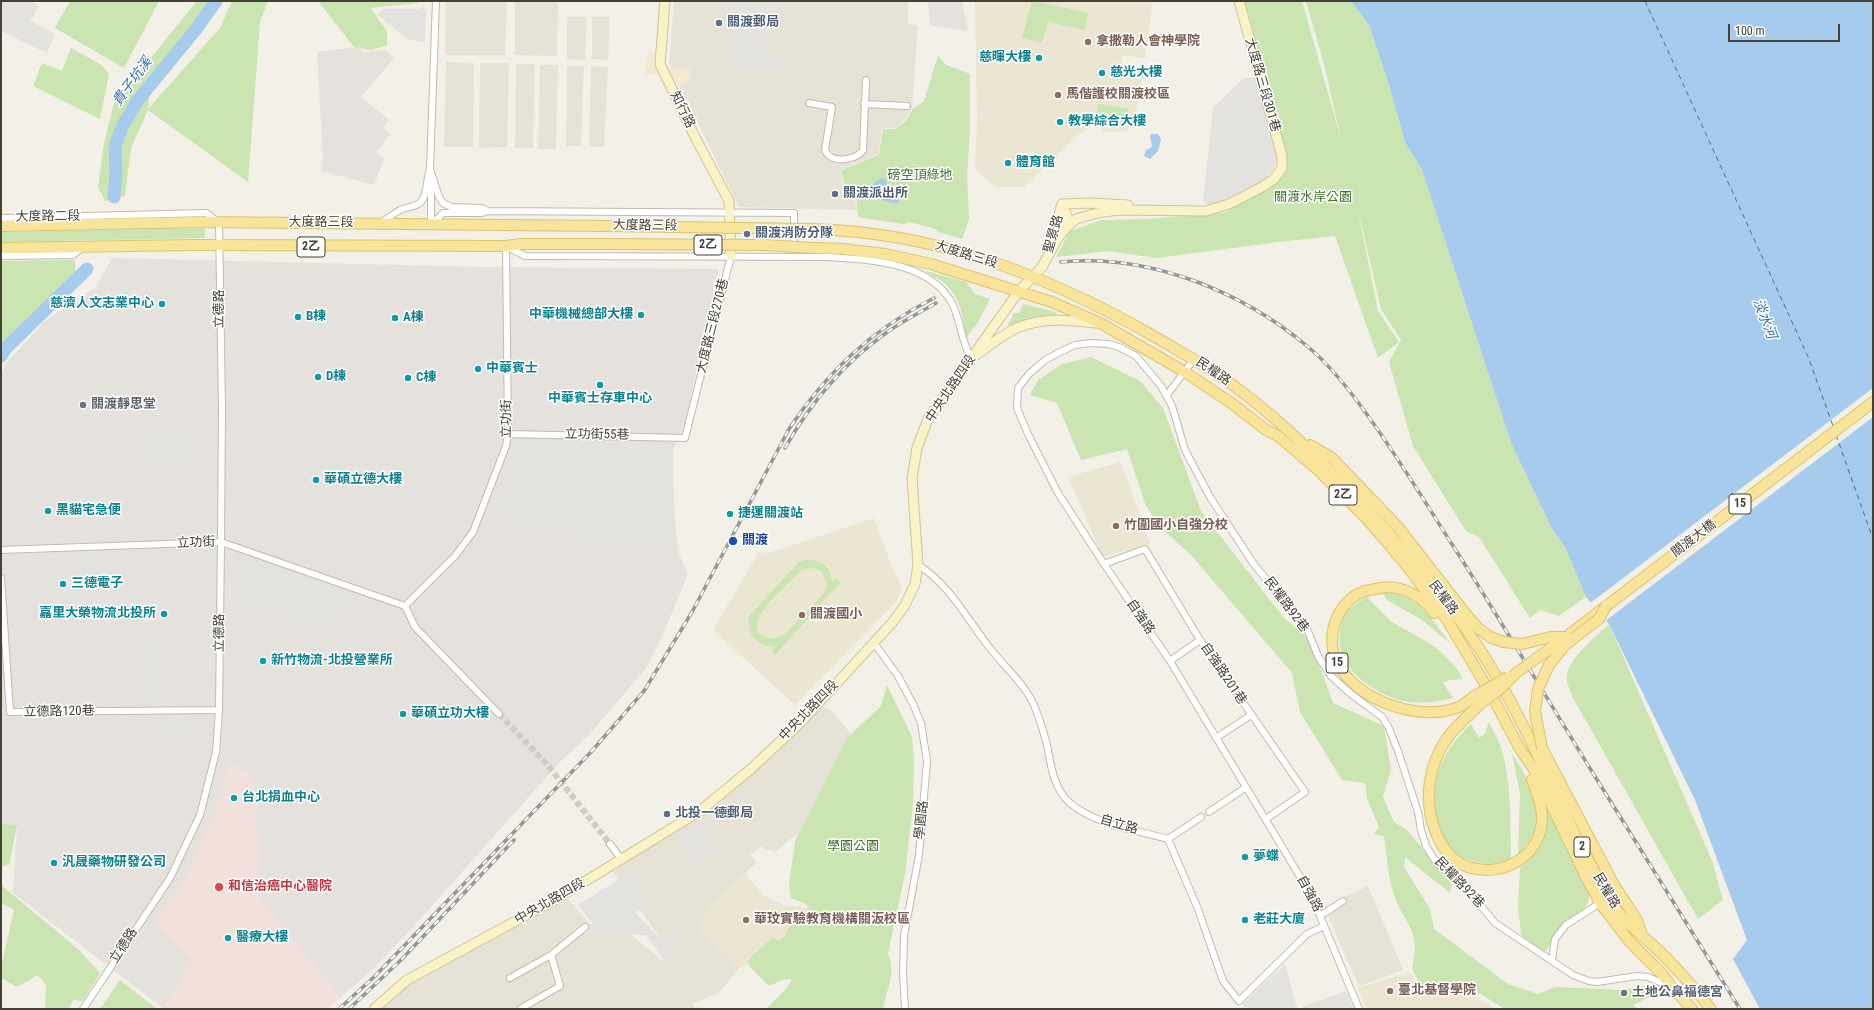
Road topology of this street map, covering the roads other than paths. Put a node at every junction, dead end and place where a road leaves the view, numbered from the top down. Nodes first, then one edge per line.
1 (436, 1) edge
2 (666, 1) edge
3 (1239, 1) edge
4 (866, 80) dead end
5 (809, 103) dead end
6 (864, 104) junction
7 (907, 106) dead end
8 (430, 169) junction
9 (433, 181) junction
10 (1062, 204) junction
11 (1151, 209) junction
12 (488, 211) junction
13 (730, 212) junction
14 (1, 218) edge
15 (92, 220) junction
16 (219, 222) junction
17 (381, 223) junction
18 (431, 225) junction
19 (1, 226) edge
20 (1058, 238) junction
21 (219, 246) junction
22 (506, 246) junction
23 (1, 248) edge
24 (82, 248) junction
25 (1, 256) edge
26 (731, 256) junction
27 (794, 257) junction
28 (1045, 263) junction
29 (1034, 277) junction
30 (1063, 288) joint
31 (1019, 291) junction
32 (1052, 302) joint
33 (1102, 324) junction
34 (972, 358) junction
35 (1194, 359) junction
36 (1186, 372) junction
37 (1167, 395) junction
38 (1873, 402) edge
39 (508, 434) junction
40 (1296, 436) junction
41 (685, 438) joint
42 (221, 542) junction
43 (1, 550) edge
44 (1104, 564) junction
45 (918, 565) junction
46 (1413, 567) junction
47 (1, 578) edge
48 (405, 606) junction
49 (1606, 606) junction
50 (1566, 636) junction
51 (1200, 640) junction
52 (874, 643) junction
53 (1463, 649) junction
54 (1170, 661) junction
55 (1502, 686) joint
56 (1491, 694) joint
57 (1477, 701) junction
58 (218, 710) junction
59 (499, 714) tunnel mouth
60 (1251, 715) junction
61 (1216, 738) junction
62 (1520, 749) junction
63 (1245, 788) junction
64 (1209, 812) dead end
65 (1201, 817) dead end
66 (1266, 819) junction
67 (1168, 839) junction
68 (610, 844) tunnel mouth
69 (622, 860) junction
70 (1342, 901) dead end
71 (1600, 903) junction
72 (1320, 916) junction
73 (1324, 926) junction
74 (585, 927) dead end
75 (1514, 934) joint
76 (1642, 936) junction
77 (551, 955) junction
78 (1552, 960) junction
79 (510, 978) dead end
80 (1671, 986) junction
81 (83, 1009) edge
82 (374, 1009) edge
83 (520, 1009) edge
84 (905, 1009) edge
85 (1359, 1009) edge
86 (1692, 1009) edge
87 (1711, 1009) edge

1 - 8 street
2 - 13 street, 知行路
3 - 11 street, 大度路三段301巷
4 - 6 street
5 - 6 street
6 - 7 street
8 - 9 street
8 - 17 street
9 - 12 street
9 - 18 street
10 - 11 street
10 - 20 street
10 - 28 street, 聖景路
11 - 20 street
12 - 13 street, 大度路三段
12 - 18 street
13 - 26 street, 大度路三段270巷
13 - 27 street, 大度路三段
14 - 15 street, 大度路二段
15 - 16 main road, 大度路三段 / 2乙
15 - 19 main road, 大度路二段 / 2乙
16 - 17 main road, 大度路三段 / 2乙
16 - 21 street, 立德路
17 - 18 main road, 大度路三段 / 2乙
18 - 29 main road, 大度路三段 / 2乙, bridge
20 - 28 street
21 - 22 main road, 大度路三段 / 2乙
21 - 24 main road, 大度路三段 / 2乙
21 - 42 street, 立德路
22 - 26 street, 大度路三段
22 - 31 main road, 大度路三段 / 2乙, bridge
22 - 39 street, 立功街
23 - 24 main road, 2乙
24 - 25 street
26 - 27 street, 大度路三段
26 - 41 street, 大度路三段270巷
27 - 34 street, 大度路三段
28 - 29 street, 中央北路四段
29 - 30 main road, 大度路三段 / 2乙
29 - 31 street, 中央北路四段
30 - 35 main road, 民權路 / 2乙
31 - 32 main road, 大度路三段 / 2乙
31 - 34 street, 中央北路四段
32 - 33 main road, 民權路 / 2乙
33 - 34 street
33 - 36 main road, 民權路 / 2乙
34 - 45 street, 中央北路四段
35 - 36 street
35 - 40 main road, 民權路 / 2乙
36 - 37 street
36 - 46 main road, 民權路 / 2乙
37 - 44 street, 自強路
37 - 75 street, 民權路92巷
38 - 49 main road, 關渡大橋 / 15
39 - 41 street, 立功街55巷
39 - 48 street, 立功街
40 - 46 main road, 民權路 / 2乙
40 - 50 main road, bridge
42 - 43 street, 立功街
42 - 48 street, 立功街
42 - 58 street, 立德路
44 - 51 street, 自強路201巷
44 - 54 street, 自強路
45 - 52 street, 中央北路四段
45 - 67 street, 自立路
46 - 53 main road, 民權路 / 2乙
46 - 55 main road, 民權路 / 2乙
47 - 58 street, 立德路120巷
48 - 59 street
49 - 50 main road, 關渡大橋 / 15
49 - 76 main road, bridge
50 - 57 main road, 關渡大橋 / 15, bridge
51 - 54 street
51 - 60 street, 自強路201巷
52 - 69 street, 中央北路四段
52 - 84 street, 學園路
53 - 56 main road, 民權路 / 2乙
53 - 57 main road, 關渡大橋 / 15
54 - 61 street, 自強路
55 - 76 main road, 民權路 / 2
56 - 62 main road, 民權路 / 2
57 - 62 main road, 關渡大橋 / 15
58 - 81 street, 立德路
60 - 61 street
60 - 66 street, 自強路201巷
61 - 63 street, 自強路
62 - 71 main road, 民權路 / 2
63 - 64 street
63 - 66 street, 自強路
65 - 67 street
66 - 72 street, 自強路
67 - 73 street
68 - 69 street
69 - 82 street, 中央北路四段
70 - 72 street
71 - 78 street
71 - 80 main road, 民權路 / 2
72 - 73 street, 自強路
73 - 85 street, 自強路
74 - 77 street
75 - 78 street, 民權路
76 - 87 main road, 民權路 / 2
77 - 79 street
77 - 83 street
78 - 80 street, 民權路
80 - 86 main road, 民權路 / 2

